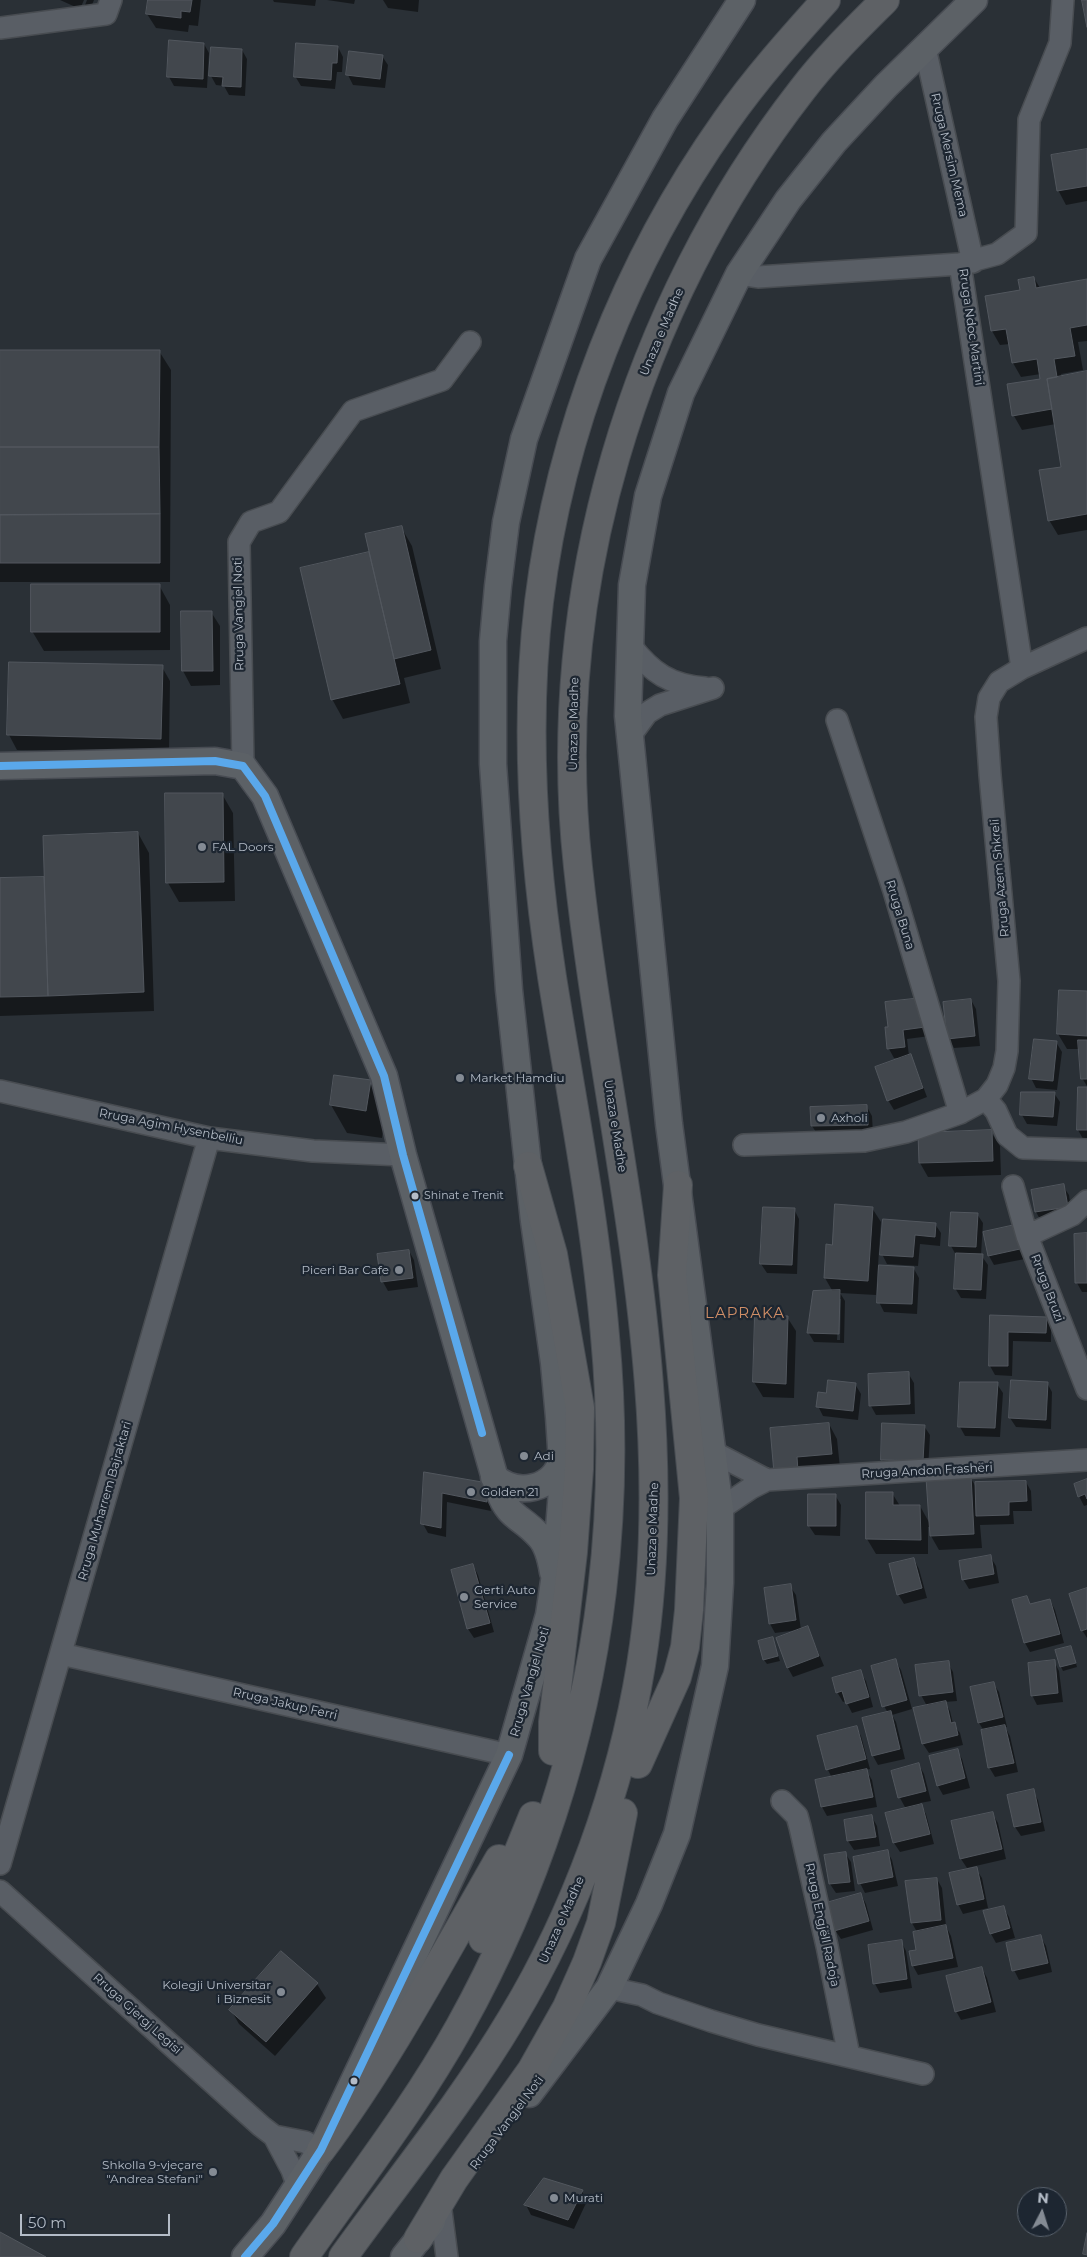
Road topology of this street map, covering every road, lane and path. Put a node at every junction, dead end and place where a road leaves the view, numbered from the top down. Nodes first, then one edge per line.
1 (742, 0) edge
2 (826, 0) edge
3 (885, 0) edge
4 (974, 0) edge
5 (1062, 0) edge
6 (108, 7) edge
7 (0, 28) edge
8 (925, 48) junction
9 (967, 263) junction
10 (739, 274) junction
11 (470, 342) dead end
12 (1087, 638) edge
13 (631, 646) junction
14 (1022, 668) junction
15 (837, 720) dead end
16 (630, 736) junction
17 (0, 766) edge
18 (243, 766) junction
19 (0, 1091) edge
20 (986, 1099) junction
21 (960, 1112) junction
22 (209, 1138) junction
23 (744, 1145) dead end
24 (1087, 1150) edge
25 (403, 1155) junction
26 (528, 1166) junction
27 (678, 1185) junction
28 (1013, 1186) dead end
29 (1087, 1201) edge
30 (1027, 1236) junction
31 (1087, 1389) edge
32 (713, 1452) junction
33 (562, 1459) junction
34 (655, 1460) junction
35 (1087, 1460) edge
36 (767, 1480) junction
37 (496, 1483) junction
38 (720, 1509) junction
39 (608, 1515) junction
40 (555, 1579) junction
41 (61, 1654) junction
42 (553, 1752) junction
43 (509, 1755) junction
44 (638, 1764) junction
45 (540, 1796) junction
46 (782, 1801) dead end
47 (623, 1813) junction
48 (0, 1864) edge
49 (0, 1891) edge
50 (547, 1954) junction
51 (609, 1988) junction
52 (849, 2056) junction
53 (924, 2074) dead end
54 (424, 2087) junction
55 (274, 2136) junction
56 (321, 2150) junction
57 (298, 2187) junction
58 (441, 2211) junction
59 (411, 2248) edge
60 (245, 2257) edge
61 (304, 2257) edge
62 (343, 2257) edge
63 (447, 2257) edge

1 - 26 main road, Rruga Vangjel Noti
2 - 39 highway
3 - 34 highway, Unaza e Madhe
4 - 8 main road, Rruga Vangjel Noti
5 - 9 street, Rruga Ndoc Martini
6 - 7 street
8 - 9 street, Rruga Mersim Mema
8 - 10 main road, Rruga Vangjel Noti
9 - 10 street
9 - 14 street, Rruga Ndoc Martini
10 - 13 main road, Rruga Vangjel Noti
11 - 18 street, Rruga Vangjel Noti
12 - 14 street, Rruga Azem Shkreli
13 - 16 main road, Rruga Vangjel Noti
13 - 16 street
14 - 20 street, Rruga Azem Shkreli
15 - 21 street, Rruga Buna
16 - 27 main road, Rruga Vangjel Noti
17 - 18 main road
18 - 25 main road
19 - 22 street, Rruga Agim Hysenbelliu
20 - 21 street
20 - 24 street
21 - 23 street
22 - 25 street, Rruga Agim Hysenbelliu
22 - 41 street, Rruga Muharrem Bajraktari
25 - 37 main road, Rruga Vangjel Noti
26 - 33 main road, Rruga Vangjel Noti
26 - 42 highway
27 - 32 main road, Rruga Vangjel Noti
27 - 44 highway
28 - 30 street, Rruga Bruzi
29 - 30 street
30 - 31 street, Rruga Bruzi
32 - 36 street
32 - 38 main road, Rruga Vangjel Noti
33 - 37 main road
33 - 40 main road, Rruga Vangjel Noti
34 - 44 highway
34 - 50 highway, Unaza e Madhe
35 - 36 street, Rruga Andon Frashëri
36 - 38 street, Rruga Andon Frashëri
37 - 40 main road, Rruga Vangjel Noti
38 - 51 main road, Rruga Vangjel Noti
39 - 42 highway
39 - 54 highway
40 - 43 main road, Rruga Vangjel Noti
41 - 43 street, Rruga Jakup Ferri
41 - 48 street, Rruga Muharrem Bajraktari
42 - 45 highway
43 - 56 main road, Rruga Vangjel Noti
44 - 47 highway
45 - 54 highway
45 - 56 highway
46 - 52 street, Rruga Engjëll Radoja
47 - 50 highway
47 - 59 highway
49 - 55 street, Rruga Gjergj Legisi
50 - 62 highway, Unaza e Madhe
51 - 52 street
51 - 58 main road, Rruga Vangjel Noti
52 - 53 street
54 - 61 highway
55 - 56 street, Rruga Gjergj Legisi
55 - 57 street, Rruga Gjergj Legisi
56 - 57 main road, Rruga Vangjel Noti
57 - 60 main road, Rruga Vangjel Noti
58 - 59 main road, Rruga Vangjel Noti
58 - 63 street

